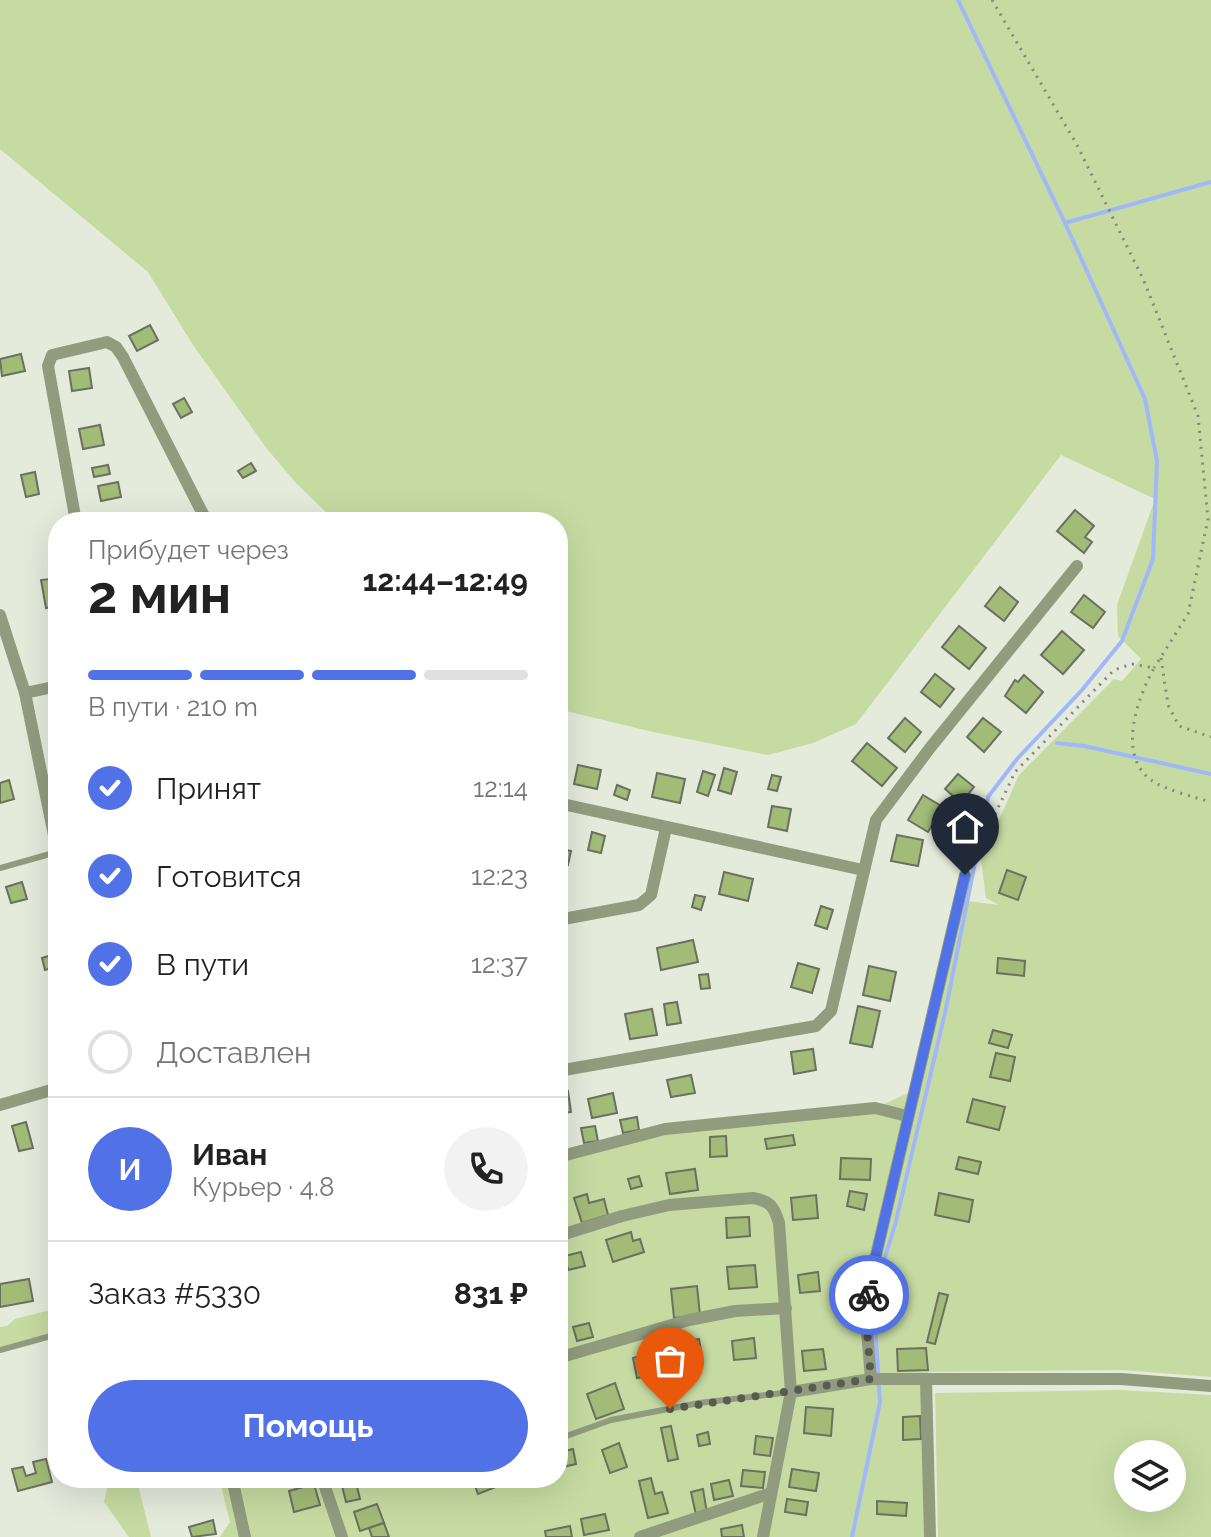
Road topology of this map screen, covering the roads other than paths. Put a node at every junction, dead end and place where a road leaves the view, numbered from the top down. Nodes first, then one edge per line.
1 (74, 512) edge
2 (202, 512) edge
3 (1077, 566) dead end
4 (0, 615) edge
5 (48, 688) edge
6 (25, 693) junction
7 (48, 805) edge
8 (568, 805) edge
9 (666, 828) junction
10 (48, 856) edge
11 (0, 868) edge
12 (863, 870) junction
13 (967, 871) road end
14 (568, 918) edge
15 (568, 1069) edge
16 (48, 1091) edge
17 (0, 1105) edge
18 (907, 1116) junction
19 (568, 1154) edge
20 (568, 1233) edge
21 (786, 1308) junction
22 (48, 1337) edge
23 (0, 1350) edge
24 (568, 1355) edge
25 (871, 1379) junction
26 (926, 1380) junction
27 (1211, 1386) edge
28 (791, 1392) junction
29 (568, 1435) edge
30 (234, 1488) edge
31 (325, 1488) edge
32 (771, 1493) junction
33 (245, 1537) edge
34 (342, 1537) edge
35 (643, 1537) edge
36 (763, 1537) edge
37 (930, 1537) edge

1 - 2 street
3 - 12 street
4 - 6 street
5 - 6 street
6 - 7 street
8 - 9 street
9 - 12 street
9 - 14 street
10 - 11 lane
12 - 15 street
13 - 18 street
16 - 17 street
18 - 19 street
18 - 25 street
20 - 21 street
21 - 24 street
21 - 28 street
22 - 23 lane
25 - 26 street
25 - 28 street
26 - 27 street
26 - 37 street
28 - 29 lane
28 - 32 street
30 - 33 street
31 - 34 street
32 - 35 street
32 - 36 street

